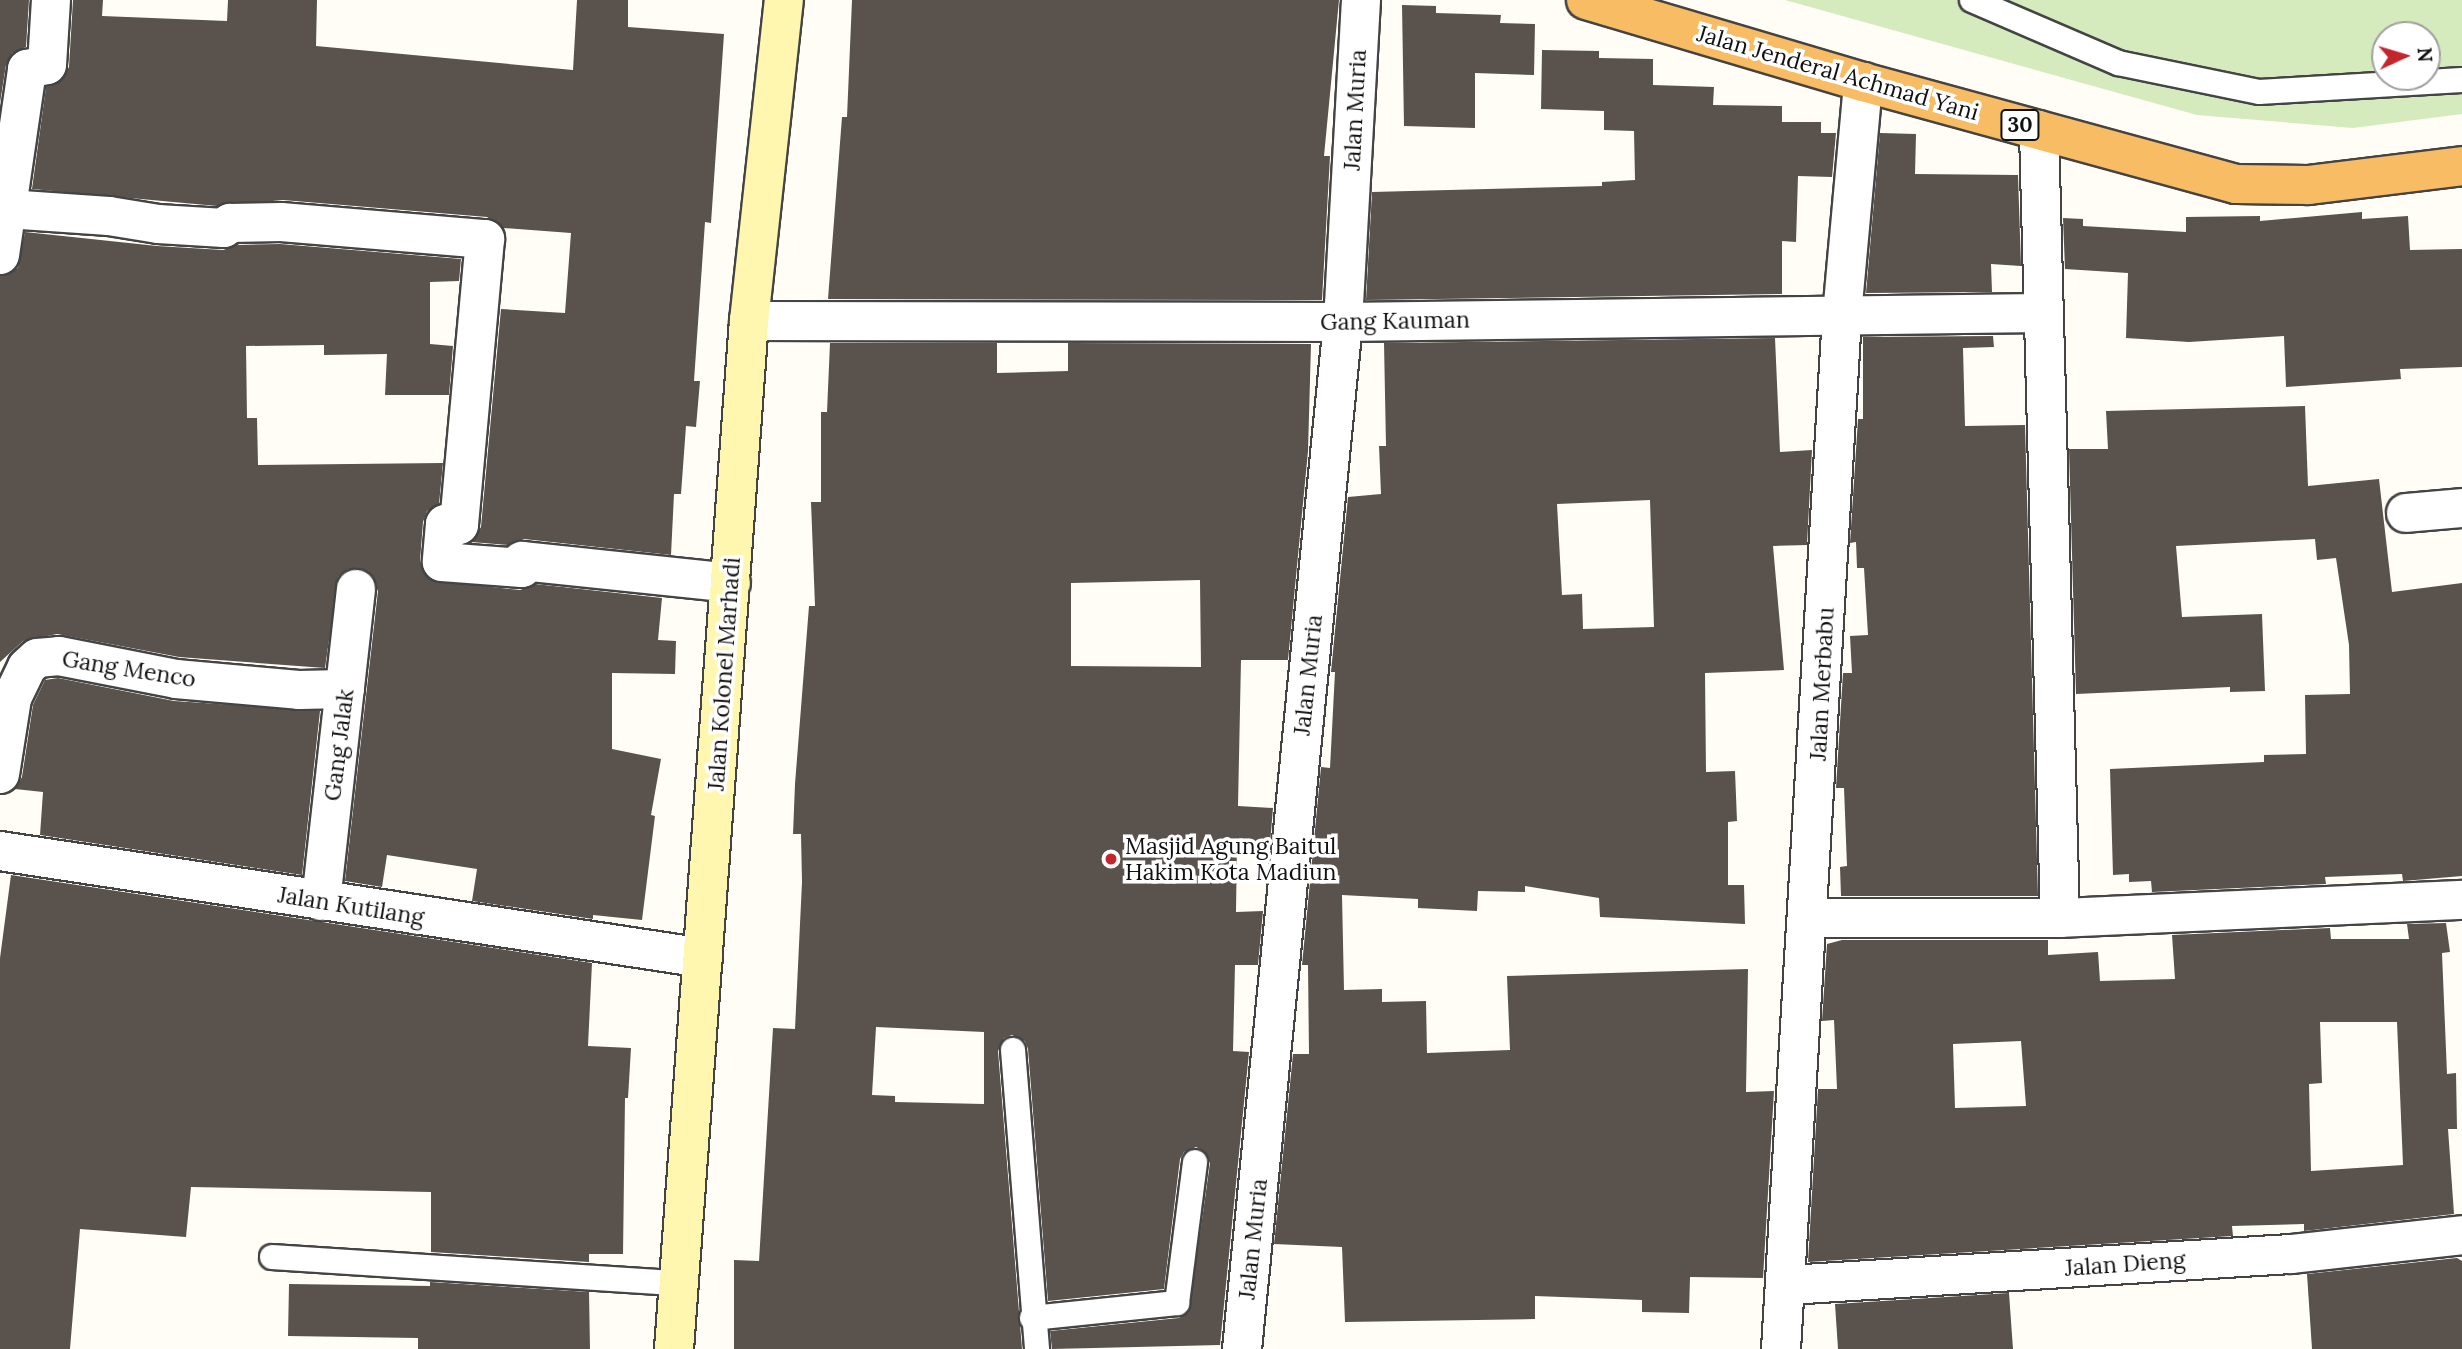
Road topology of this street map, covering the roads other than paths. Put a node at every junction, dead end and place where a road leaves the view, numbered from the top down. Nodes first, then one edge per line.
1 (51, 0) edge
2 (784, 0) edge
3 (1361, 0) edge
4 (1586, 0) edge
5 (1972, 0) edge
6 (2462, 80) edge
7 (1863, 82) junction
8 (2039, 130) junction
9 (2462, 166) edge
10 (7, 209) junction
11 (0, 256) edge
12 (2042, 313) junction
13 (1842, 315) junction
14 (749, 321) junction
15 (1343, 322) junction
16 (2462, 508) edge
17 (2406, 513) dead end
18 (730, 583) junction
19 (356, 589) dead end
20 (10, 678) edge
21 (345, 689) junction
22 (0, 774) edge
23 (0, 851) edge
24 (2462, 900) edge
25 (321, 901) junction
26 (1809, 918) junction
27 (2060, 918) junction
28 (703, 958) junction
29 (1013, 1050) dead end
30 (1195, 1162) dead end
31 (2462, 1235) edge
32 (272, 1257) dead end
33 (677, 1283) junction
34 (1788, 1285) junction
35 (1032, 1318) junction
36 (674, 1349) edge
37 (1037, 1349) edge
38 (1242, 1349) edge
39 (1781, 1349) edge

1 - 10 street
2 - 14 main road, Jalan Kolonel Marhadi
3 - 15 street, Jalan Muria
4 - 7 highway, Jalan Jenderal Achmad Yani / 30
5 - 6 lane
7 - 8 highway, Jalan Jenderal Achmad Yani / 30
7 - 13 street, Jalan Merbabu
8 - 9 highway, Jalan Jenderal Achmad Yani / 30
8 - 12 street
10 - 11 street
10 - 18 street
12 - 13 street, Gang Kauman
12 - 27 street
13 - 15 street, Gang Kauman
13 - 26 street, Jalan Merbabu
14 - 15 street, Gang Kauman
14 - 18 main road, Jalan Kolonel Marhadi
15 - 38 street, Jalan Muria
16 - 17 street
18 - 28 main road, Jalan Kolonel Marhadi
19 - 21 street, Gang Jalak
20 - 21 street, Gang Menco
20 - 22 street, Gang Menco
21 - 25 street, Gang Jalak
23 - 25 street, Jalan Kutilang
24 - 27 street
25 - 28 street, Jalan Kutilang
26 - 27 street
26 - 34 street, Jalan Merbabu
28 - 33 main road, Jalan Kolonel Marhadi
29 - 35 lane
30 - 35 lane
31 - 34 street, Jalan Dieng
32 - 33 lane
33 - 36 main road, Jalan Kolonel Marhadi
34 - 39 street, Jalan Merbabu
35 - 37 lane

